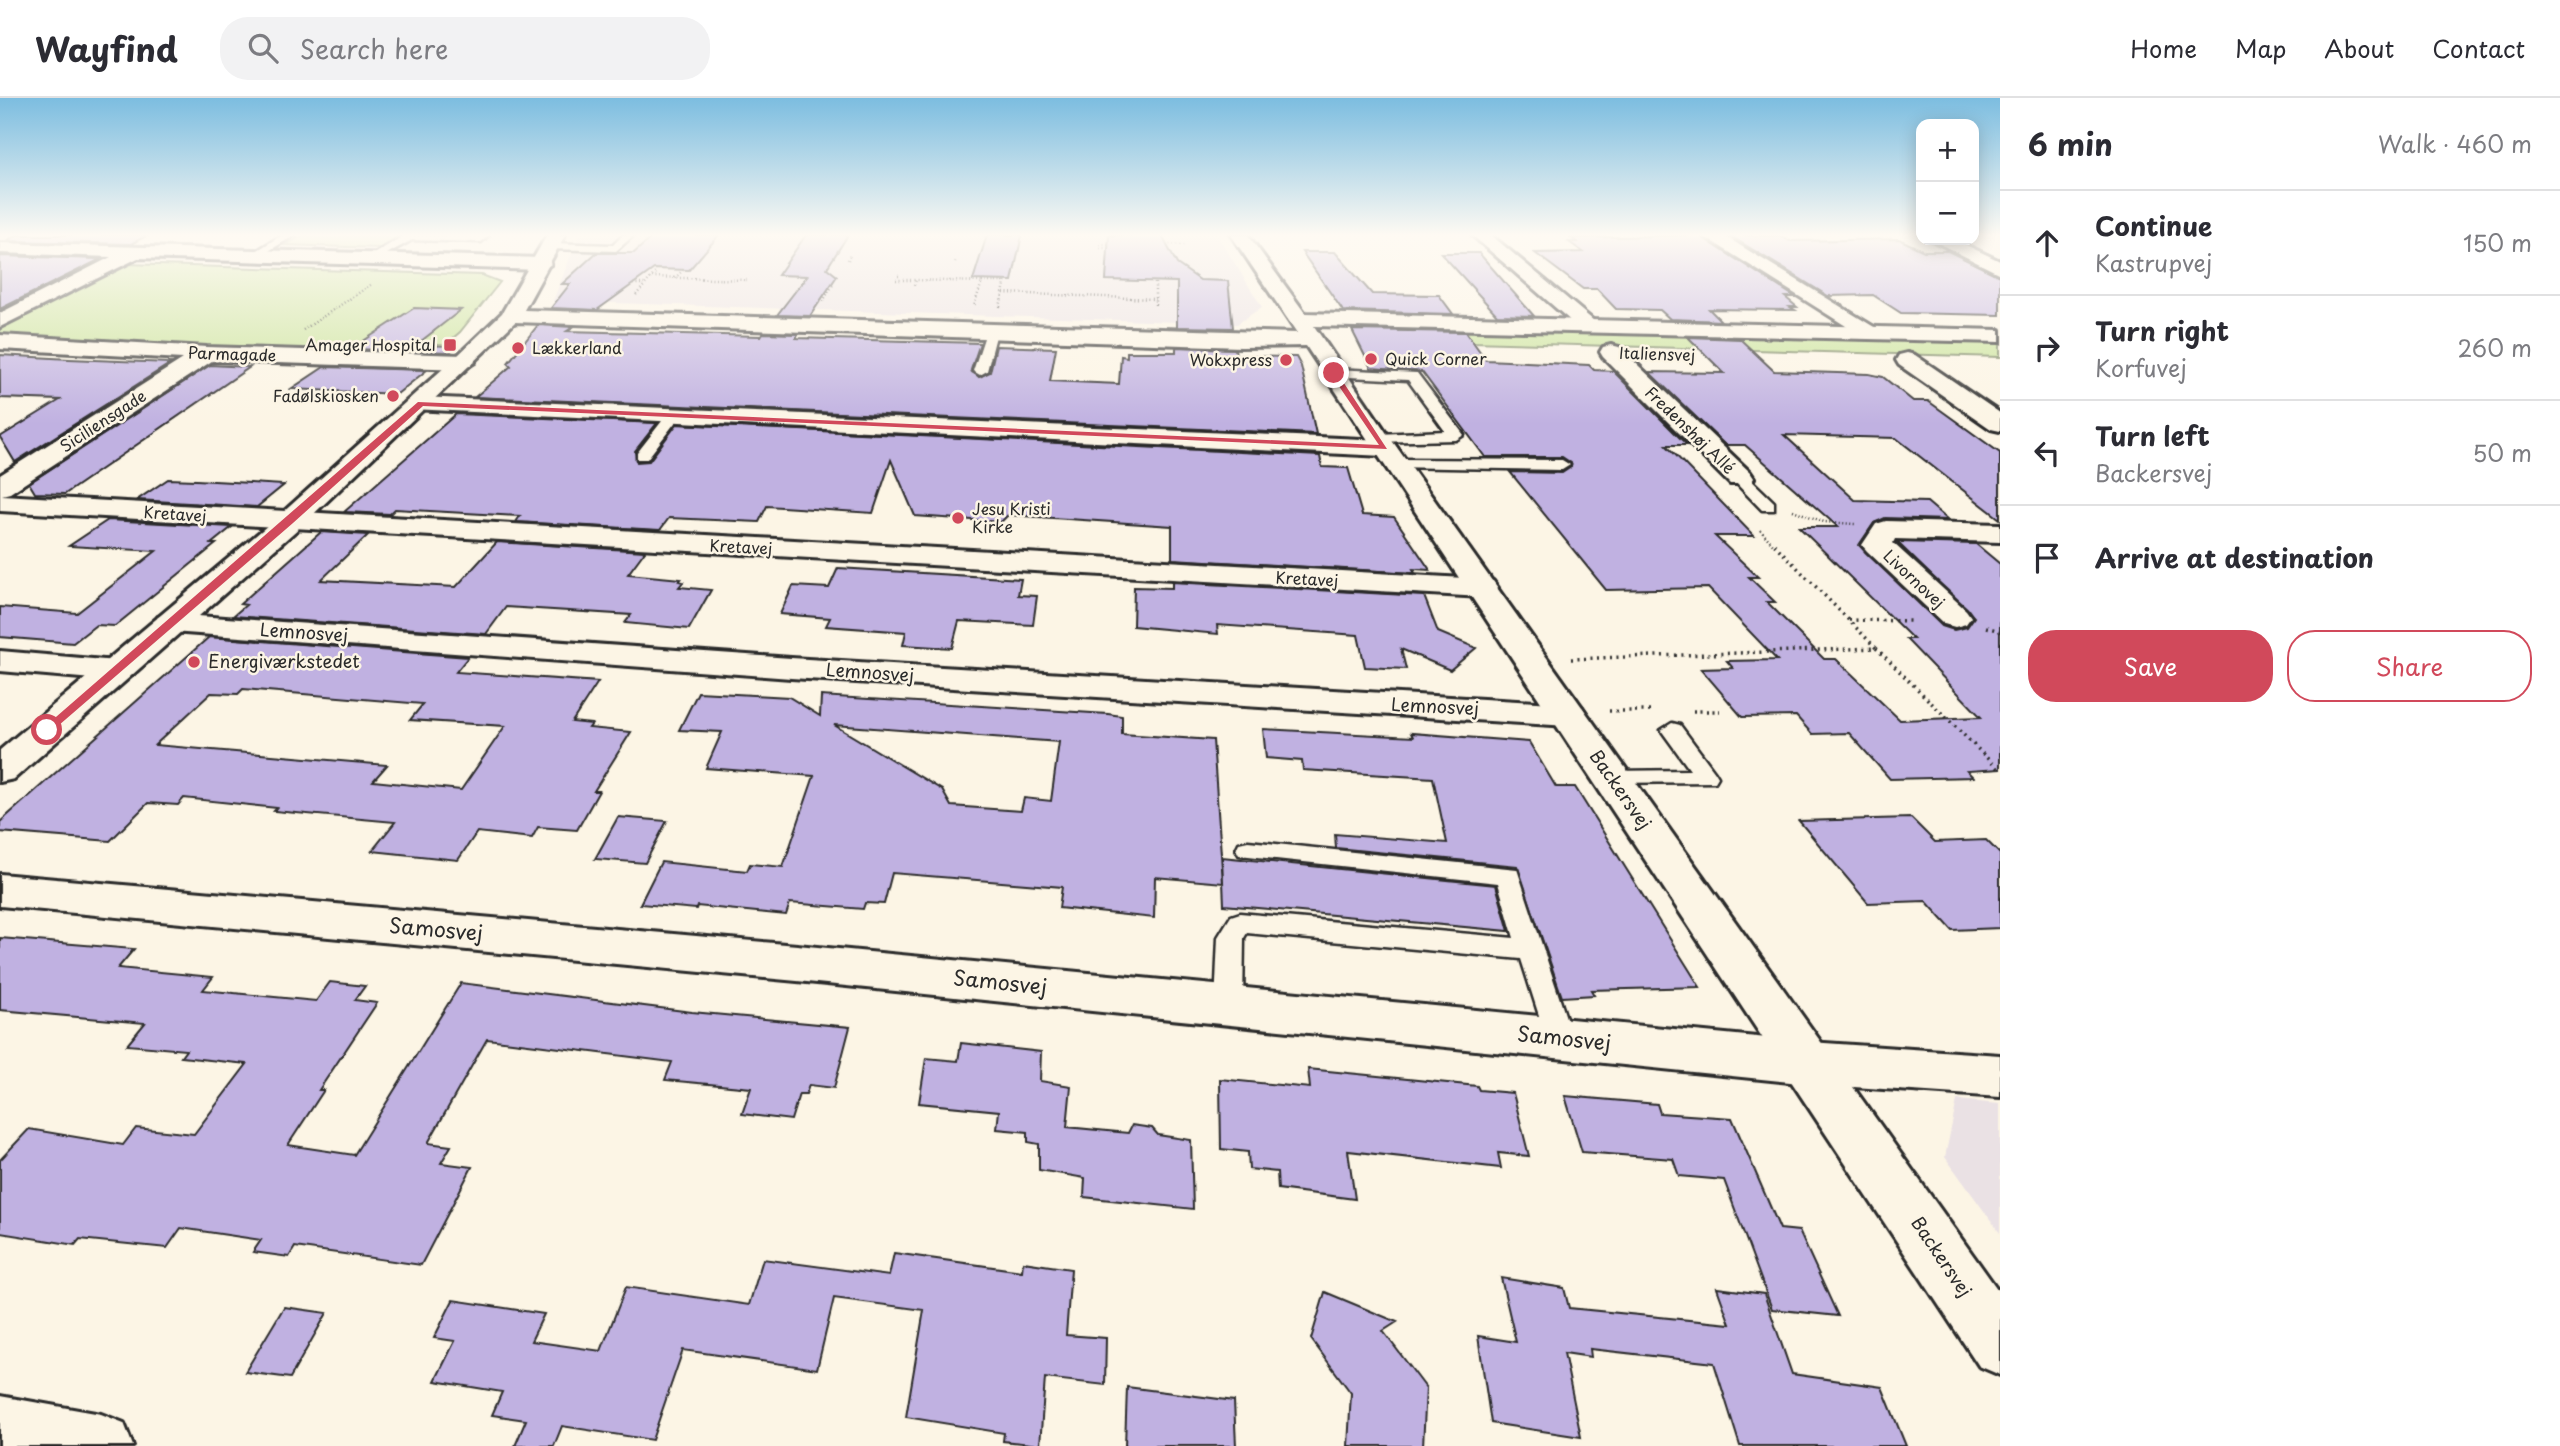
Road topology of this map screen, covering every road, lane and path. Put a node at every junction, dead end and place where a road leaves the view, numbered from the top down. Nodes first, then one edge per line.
1 (45, 298) edge
2 (351, 298) edge
3 (521, 298) edge
4 (977, 298) edge
5 (1127, 298) edge
6 (1286, 298) edge
7 (1554, 298) edge
8 (1814, 298) edge
9 (1155, 299) joint
10 (974, 307) dead end
11 (1155, 307) dead end
12 (510, 316) junction
13 (0, 321) edge
14 (1587, 325) junction
15 (991, 332) junction
16 (1873, 333) junction
17 (2000, 336) edge
18 (0, 342) edge
19 (1321, 344) junction
20 (1585, 352) dead end
21 (1611, 352) junction
22 (1638, 353) dead end
23 (206, 354) junction
24 (265, 356) junction
25 (1880, 359) dead end
26 (1907, 360) junction
27 (1947, 361) dead end
28 (464, 362) junction
29 (980, 370) dead end
30 (421, 404) junction
31 (674, 415) junction
32 (2000, 424) edge
33 (1386, 450) junction
34 (642, 456) dead end
35 (1562, 464) dead end
36 (1740, 478) junction
37 (0, 487) edge
38 (0, 503) edge
39 (1768, 506) joint
40 (290, 521) junction
41 (2000, 533) edge
42 (1883, 535) junction
43 (1482, 589) junction
44 (1955, 617) dead end
45 (170, 624) junction
46 (1875, 648) junction
47 (0, 661) edge
48 (1531, 661) junction
49 (116, 671) junction
50 (1720, 711) dead end
51 (1568, 713) junction
52 (1672, 717) junction
53 (0, 770) edge
54 (2000, 771) edge
55 (1612, 778) junction
56 (1248, 849) dead end
57 (0, 890) edge
58 (1531, 950) junction
59 (1229, 1006) junction
60 (1559, 1038) junction
61 (1810, 1063) junction
62 (2000, 1076) edge
63 (2000, 1345) edge
64 (0, 1428) edge
65 (101, 1446) edge

1 - 13 street
2 - 24 path
3 - 12 street
4 - 10 path
5 - 9 path
6 - 19 street, Backersvej
7 - 14 street
8 - 16 street
9 - 11 path
12 - 15 street, Italiensvej
12 - 28 street
14 - 16 street, Italiensvej
14 - 19 street, Italiensvej
15 - 19 street, Italiensvej
15 - 29 lane
16 - 17 street, Italiensvej
18 - 23 street, Parmagade
19 - 33 street, Backersvej
19 - 33 lane
20 - 21 street, Italiensvej
21 - 22 street, Italiensvej
21 - 36 street, Fredenshøj Allé
23 - 24 street, Parmagade
23 - 37 street, Siciliensgade
24 - 28 street, Parmagade
25 - 26 street
26 - 27 street
26 - 32 street
28 - 30 street
30 - 31 street
30 - 40 street
31 - 33 street
31 - 34 lane
33 - 35 lane
33 - 43 street, Backersvej
36 - 39 lane
36 - 46 path
38 - 40 street, Kretavej
39 - 42 path
40 - 43 street, Kretavej
40 - 45 street
41 - 42 street, Livornovej
42 - 44 street, Livornovej
43 - 48 street, Backersvej
45 - 49 street
45 - 51 street, Lemnosvej
46 - 48 path
46 - 54 path
47 - 49 street
48 - 51 street, Backersvej
49 - 53 street
50 - 52 path
51 - 52 path
51 - 55 street, Backersvej
52 - 55 lane
55 - 61 street, Backersvej
56 - 58 lane
57 - 59 street, Samosvej
58 - 59 lane
58 - 60 lane
59 - 60 street, Samosvej
60 - 61 street, Samosvej
61 - 62 street, Samosvej
61 - 63 street, Backersvej
64 - 65 street

